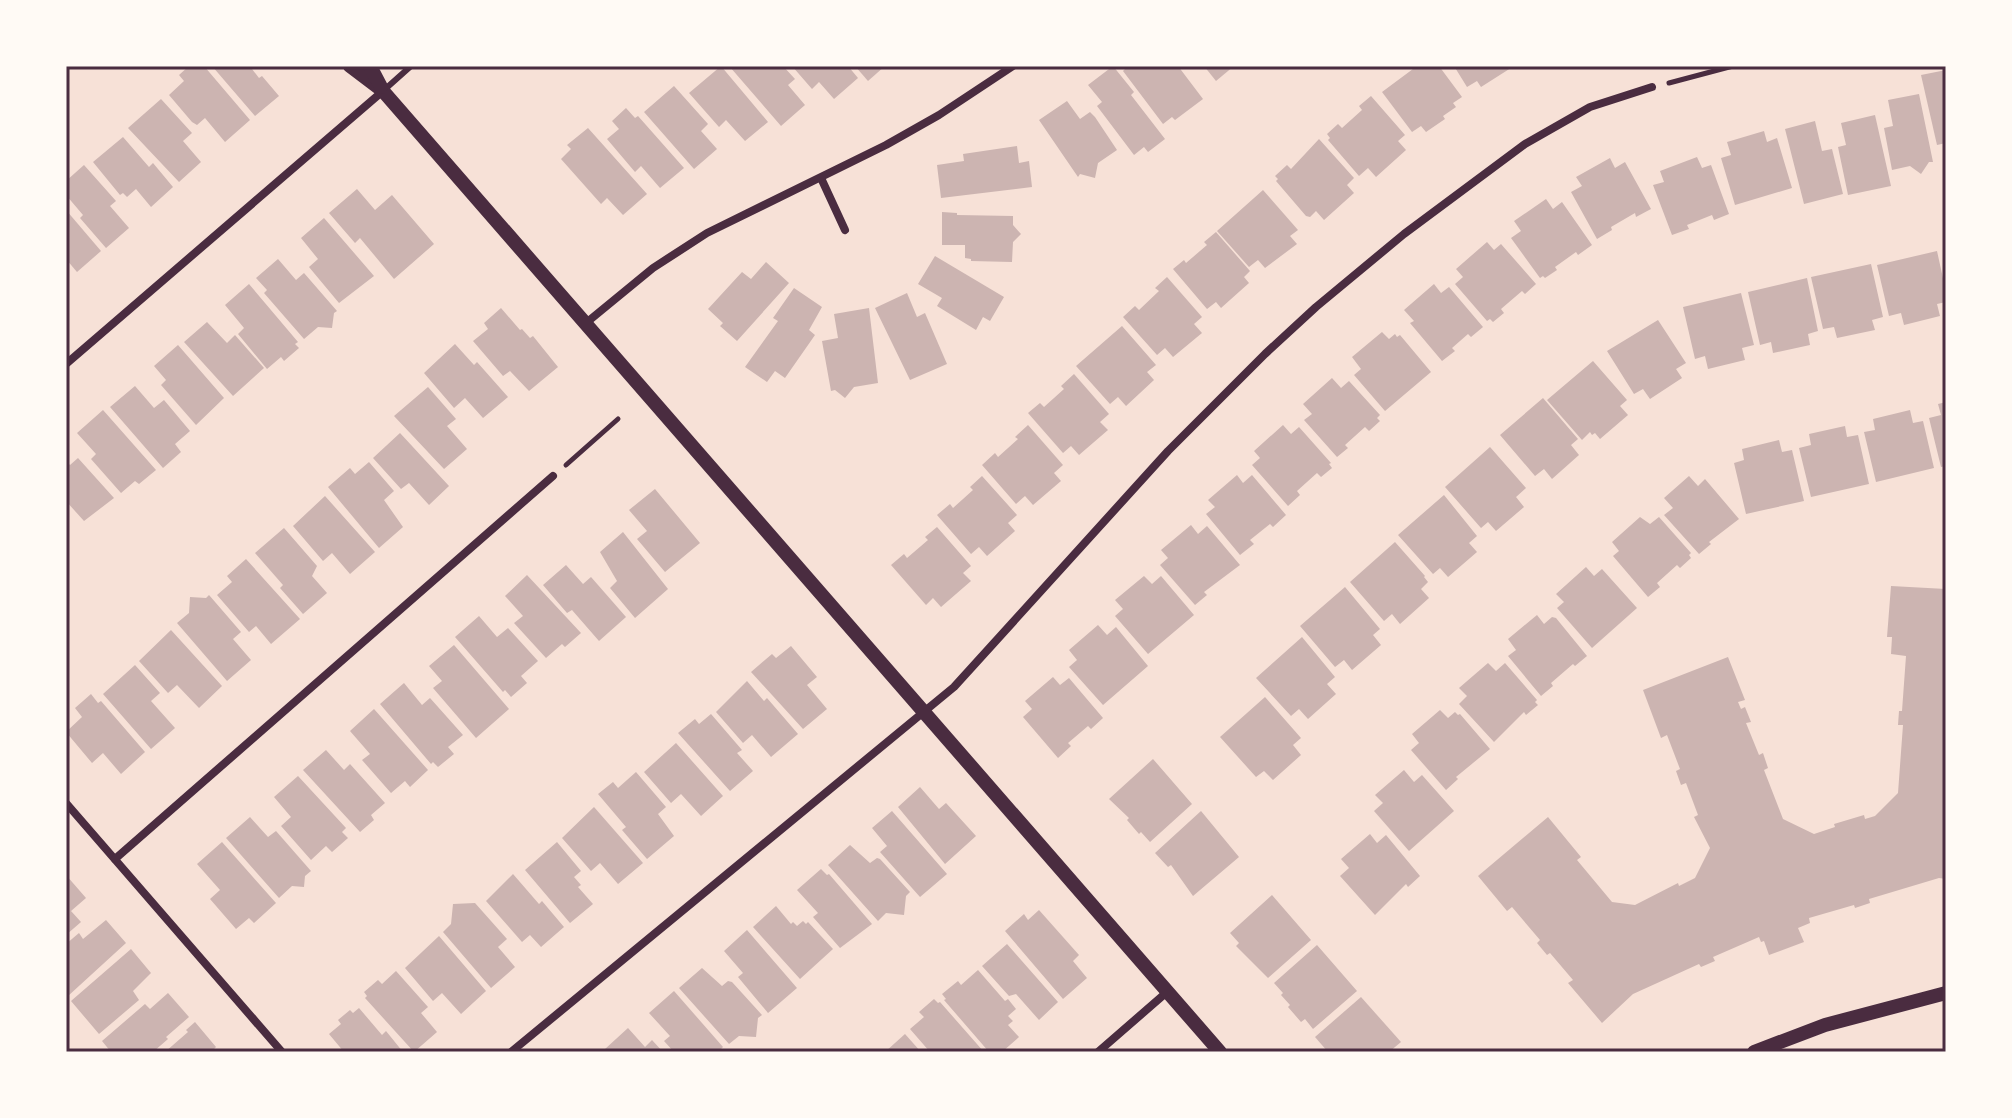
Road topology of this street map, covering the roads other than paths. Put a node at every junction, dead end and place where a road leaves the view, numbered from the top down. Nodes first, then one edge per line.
1 (350, 66) edge
2 (370, 66) edge
3 (411, 66) edge
4 (1013, 66) edge
5 (1652, 87) road end
6 (383, 91) junction
7 (821, 178) junction
8 (845, 230) dead end
9 (586, 323) junction
10 (66, 364) edge
11 (553, 476) road end
12 (925, 712) junction
13 (66, 803) edge
14 (115, 859) junction
15 (1167, 992) junction
16 (1946, 993) edge
17 (282, 1052) edge
18 (511, 1052) edge
19 (1098, 1052) edge
20 (1220, 1052) edge
21 (1754, 1052) edge

1 - 6 street
2 - 6 street
3 - 6 lane
4 - 7 street
5 - 12 street
6 - 9 street
6 - 10 street
7 - 8 street
7 - 9 street
9 - 12 street
11 - 14 street
12 - 15 street
12 - 18 street
13 - 14 street
14 - 17 street
15 - 19 street
15 - 20 street
16 - 21 street

